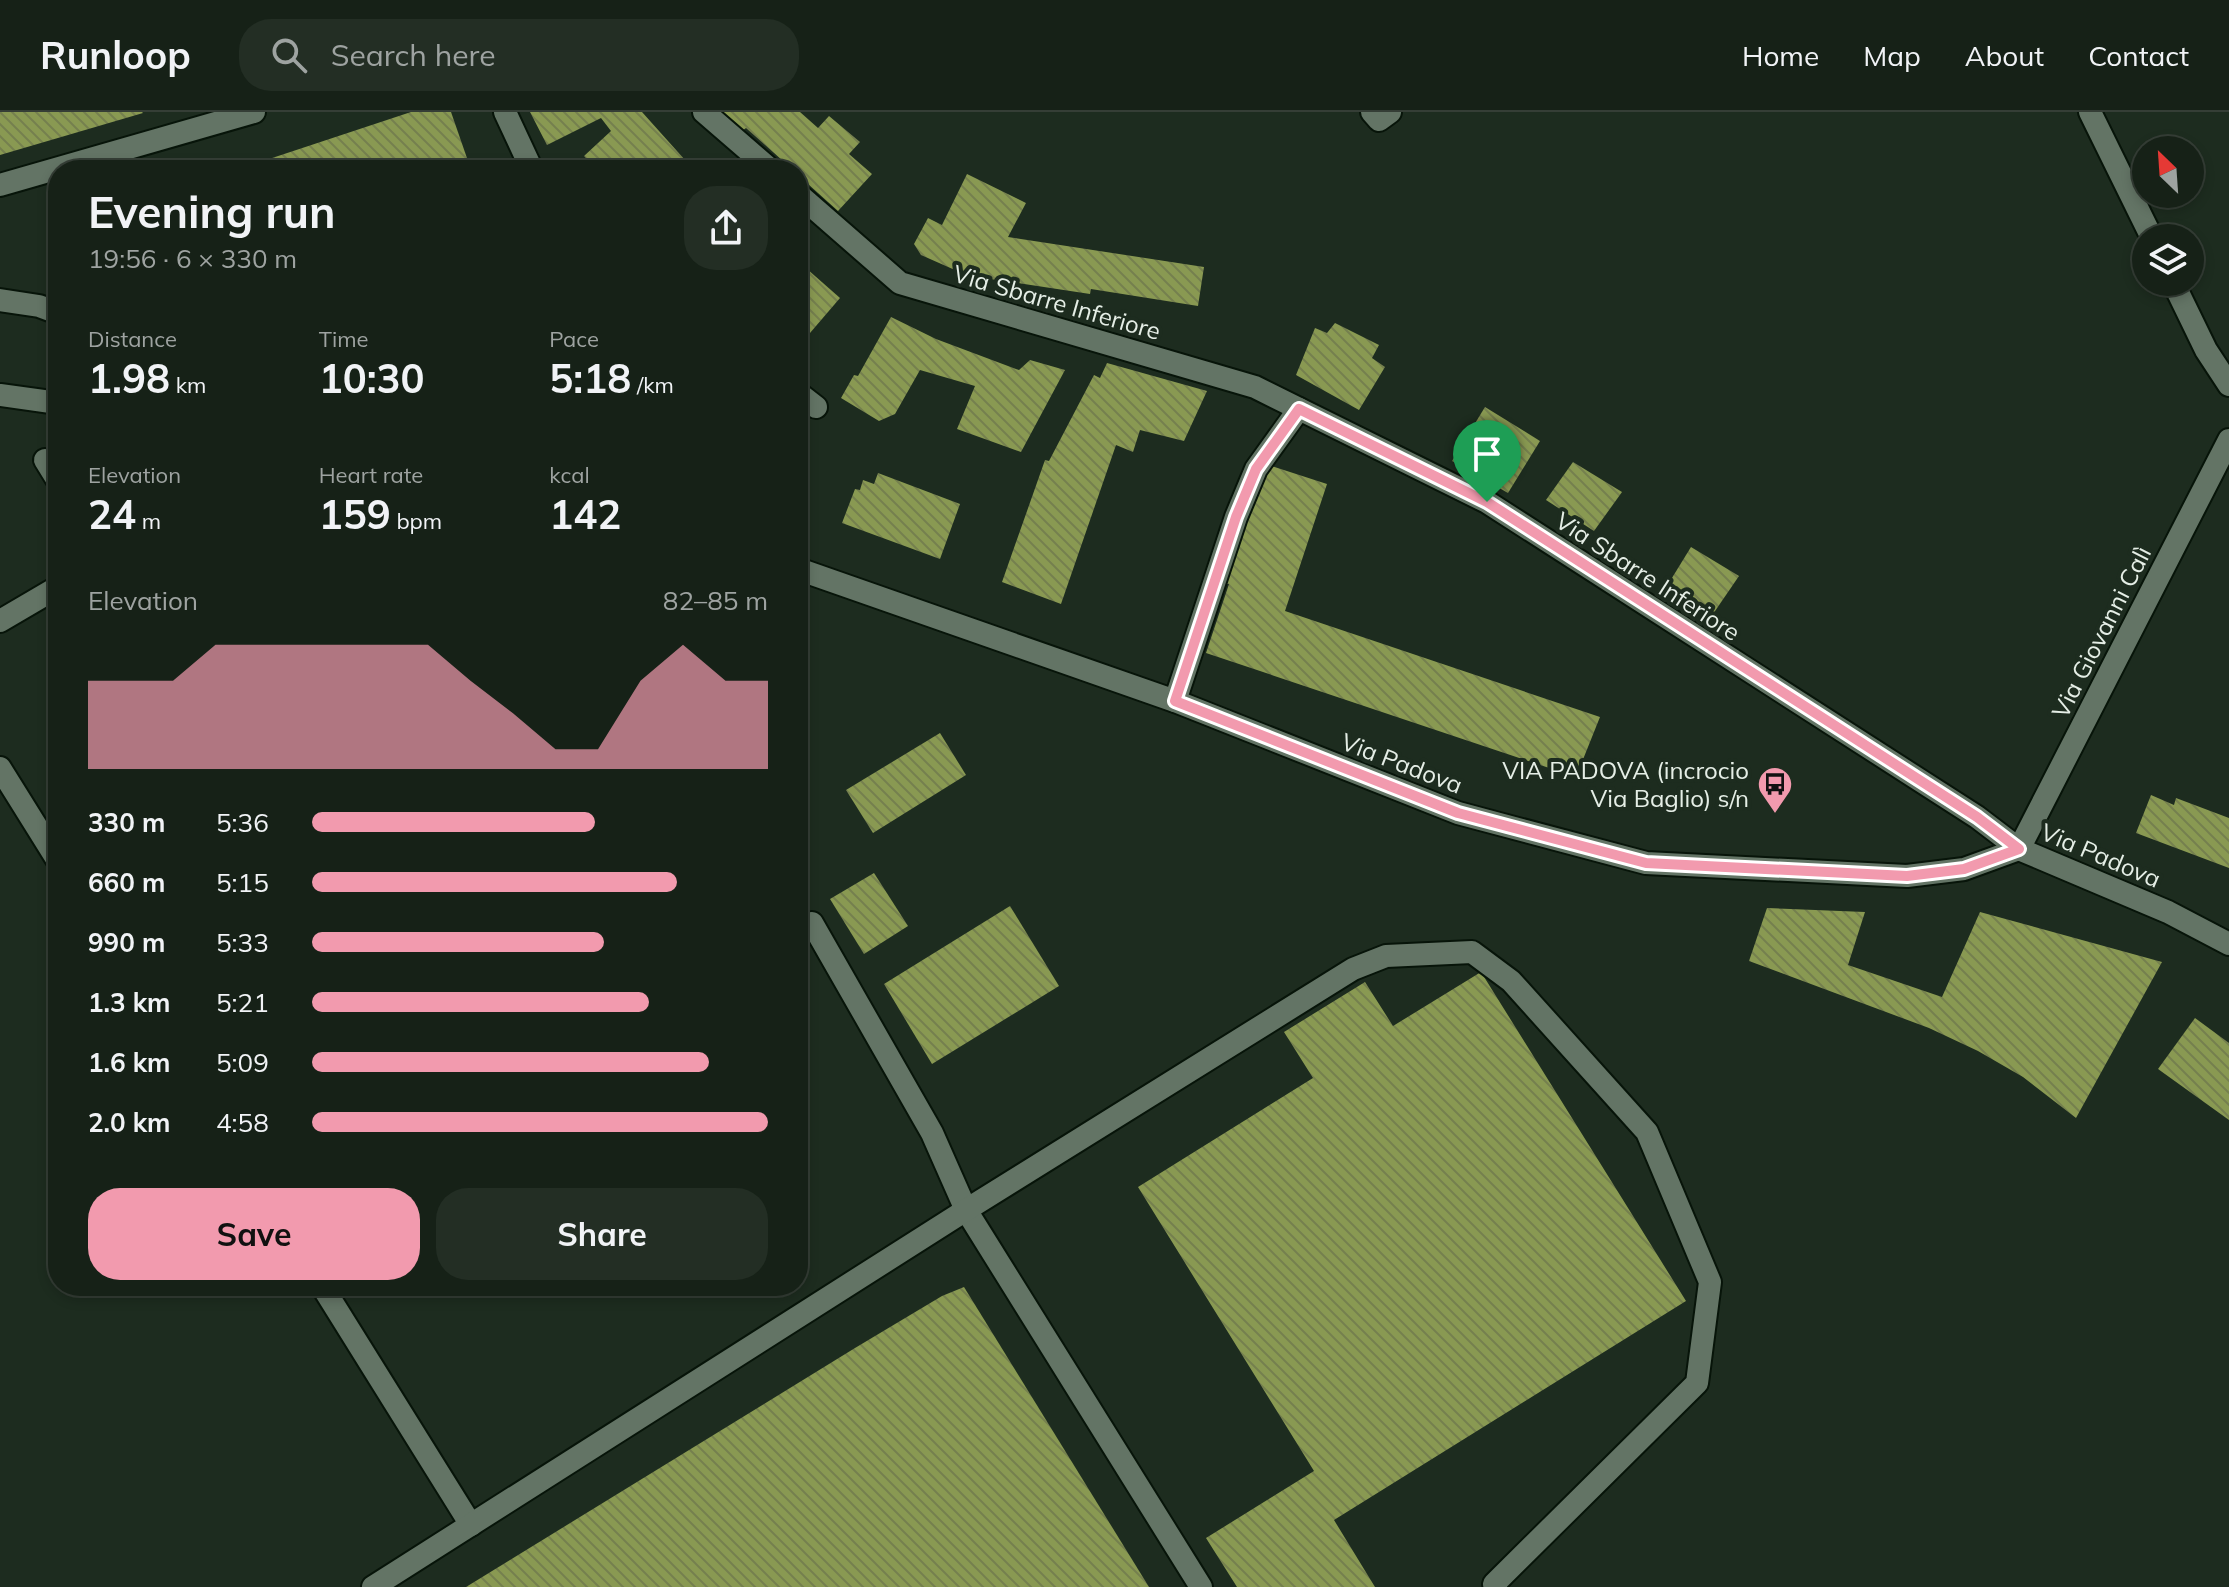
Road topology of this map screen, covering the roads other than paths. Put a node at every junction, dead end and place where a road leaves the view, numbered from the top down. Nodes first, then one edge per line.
1 (254, 112) edge
2 (505, 112) edge
3 (704, 112) edge
4 (1372, 112) edge
5 (1390, 112) edge
6 (2090, 112) edge
7 (87, 160) edge
8 (527, 160) edge
9 (759, 160) edge
10 (48, 171) edge
11 (0, 185) edge
12 (808, 203) edge
13 (2145, 224) edge
14 (2180, 296) edge
15 (0, 300) edge
16 (48, 309) edge
17 (2229, 385) edge
18 (0, 395) edge
19 (808, 401) edge
20 (48, 402) edge
21 (816, 407) dead end
22 (1299, 409) junction
23 (2229, 440) edge
24 (45, 460) dead end
25 (48, 465) edge
26 (808, 573) edge
27 (48, 593) edge
28 (0, 621) edge
29 (1175, 701) junction
30 (0, 768) edge
31 (48, 845) edge
32 (2019, 849) junction
33 (812, 923) dead end
34 (2229, 944) edge
35 (966, 1210) junction
36 (328, 1296) edge
37 (471, 1525) junction
38 (373, 1587) edge
39 (1201, 1587) edge
40 (1496, 1587) edge

1 - 7 street
2 - 8 street
3 - 9 street
4 - 5 street
6 - 13 street
10 - 11 street
12 - 22 street, Via Sbarre Inferiore
14 - 17 street
15 - 16 street
18 - 20 street
19 - 21 street
22 - 29 street
22 - 32 street, Via Sbarre Inferiore
23 - 32 street, Via Giovanni Calì
24 - 25 street
26 - 29 street, Via Padova
27 - 28 street
29 - 32 street, Via Padova
30 - 31 street
32 - 34 street, Via Padova
33 - 35 street
35 - 37 street
35 - 39 street
35 - 40 street
36 - 37 street
37 - 38 street

